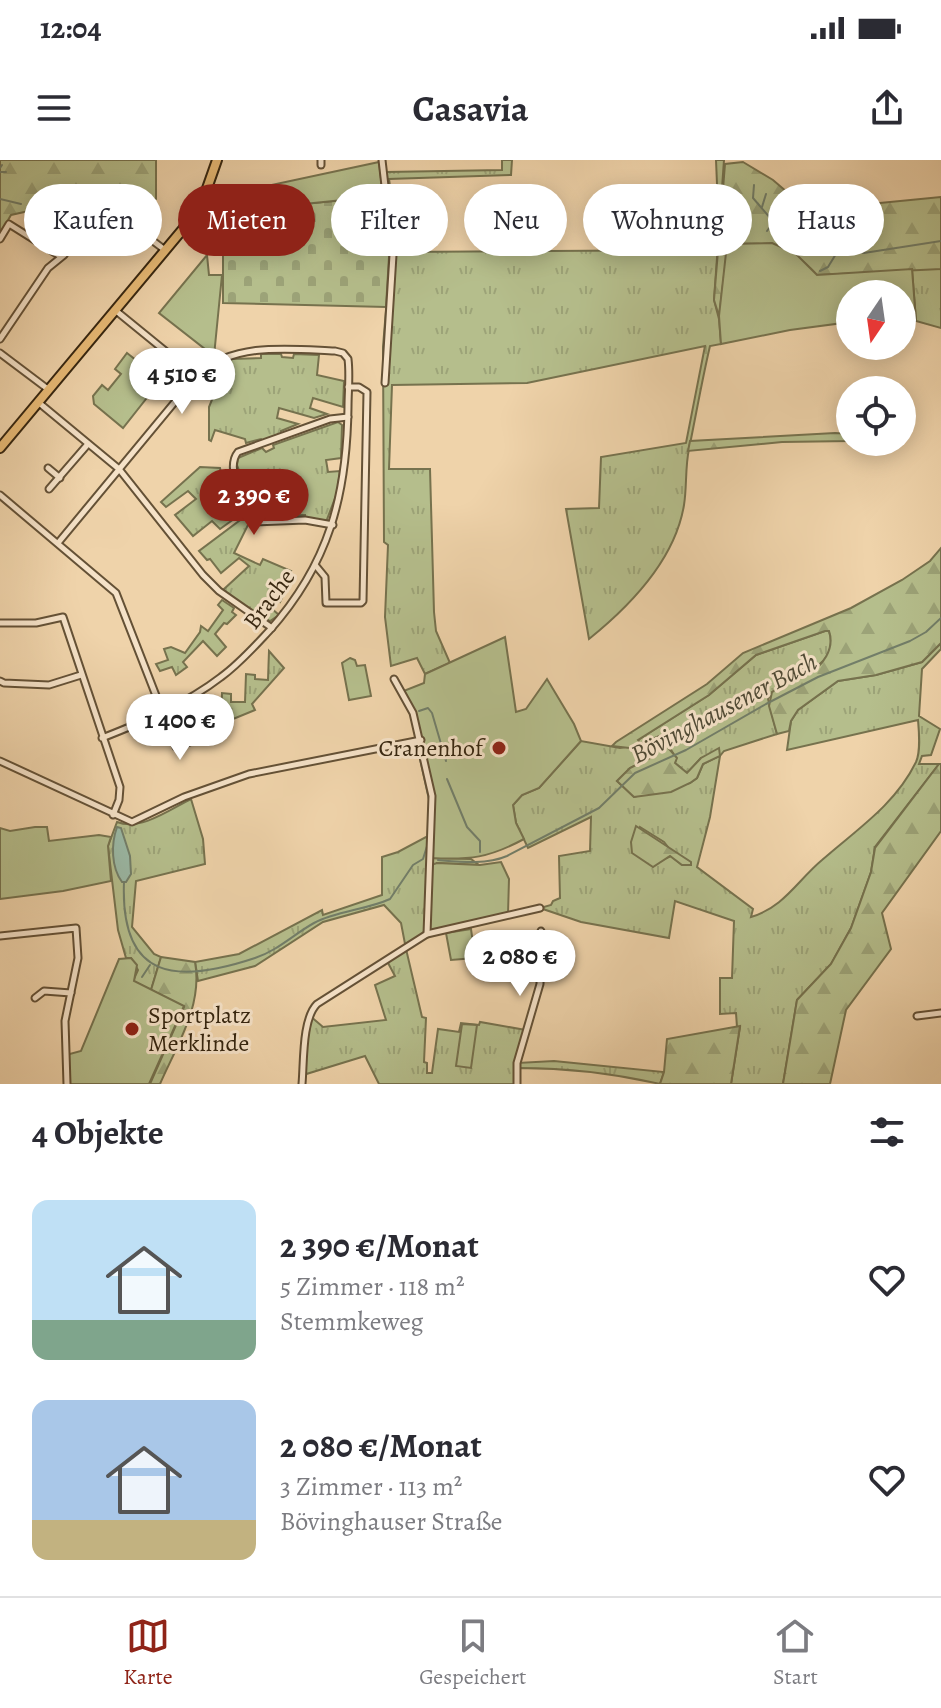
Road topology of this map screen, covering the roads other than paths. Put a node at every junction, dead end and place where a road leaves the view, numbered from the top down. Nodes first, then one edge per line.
1 (217, 160) edge
2 (382, 160) edge
3 (24, 233) edge
4 (0, 239) edge
5 (162, 248) edge
6 (165, 250) junction
7 (60, 256) edge
8 (115, 310) junction
9 (1, 337) edge
10 (0, 353) edge
11 (196, 376) junction
12 (385, 383) dead end
13 (348, 387) junction
14 (49, 390) junction
15 (38, 402) junction
16 (348, 417) junction
17 (88, 444) junction
18 (0, 448) edge
19 (48, 468) dead end
20 (119, 469) junction
21 (60, 478) junction
22 (49, 489) dead end
23 (0, 495) edge
24 (333, 525) junction
25 (58, 543) junction
26 (316, 566) junction
27 (0, 623) edge
28 (272, 628) junction
29 (81, 675) junction
30 (394, 679) dead end
31 (0, 681) edge
32 (161, 712) junction
33 (225, 725) dead end
34 (102, 738) junction
35 (421, 740) junction
36 (0, 761) edge
37 (113, 815) junction
38 (540, 908) dead end
39 (541, 931) dead end
40 (427, 934) junction
41 (0, 936) edge
42 (71, 993) junction
43 (35, 998) dead end
44 (941, 1013) edge
45 (917, 1016) dead end
46 (67, 1084) edge
47 (302, 1084) edge
48 (517, 1084) edge

1 - 6 main road
2 - 12 street
3 - 4 street
5 - 6 street
6 - 8 main road
7 - 9 street
8 - 11 street
8 - 14 main road
10 - 14 street
11 - 13 street, Brache
11 - 20 street
13 - 16 street, Brache
13 - 26 street
14 - 15 main road
15 - 17 street
15 - 18 main road
16 - 24 street, Brache
16 - 24 street
17 - 20 street
17 - 21 street
19 - 21 street
20 - 25 street
20 - 28 street
21 - 22 street
23 - 25 street
24 - 26 street, Brache
25 - 32 street
26 - 28 street, Brache
27 - 29 street
28 - 32 street, Brache
29 - 31 street
29 - 34 street
30 - 35 street
32 - 33 street
32 - 34 street, Brache
34 - 37 street
35 - 37 street
35 - 40 street
36 - 37 street
38 - 40 street
39 - 48 street
40 - 47 street
41 - 42 street
42 - 43 street
42 - 46 street
44 - 45 street

